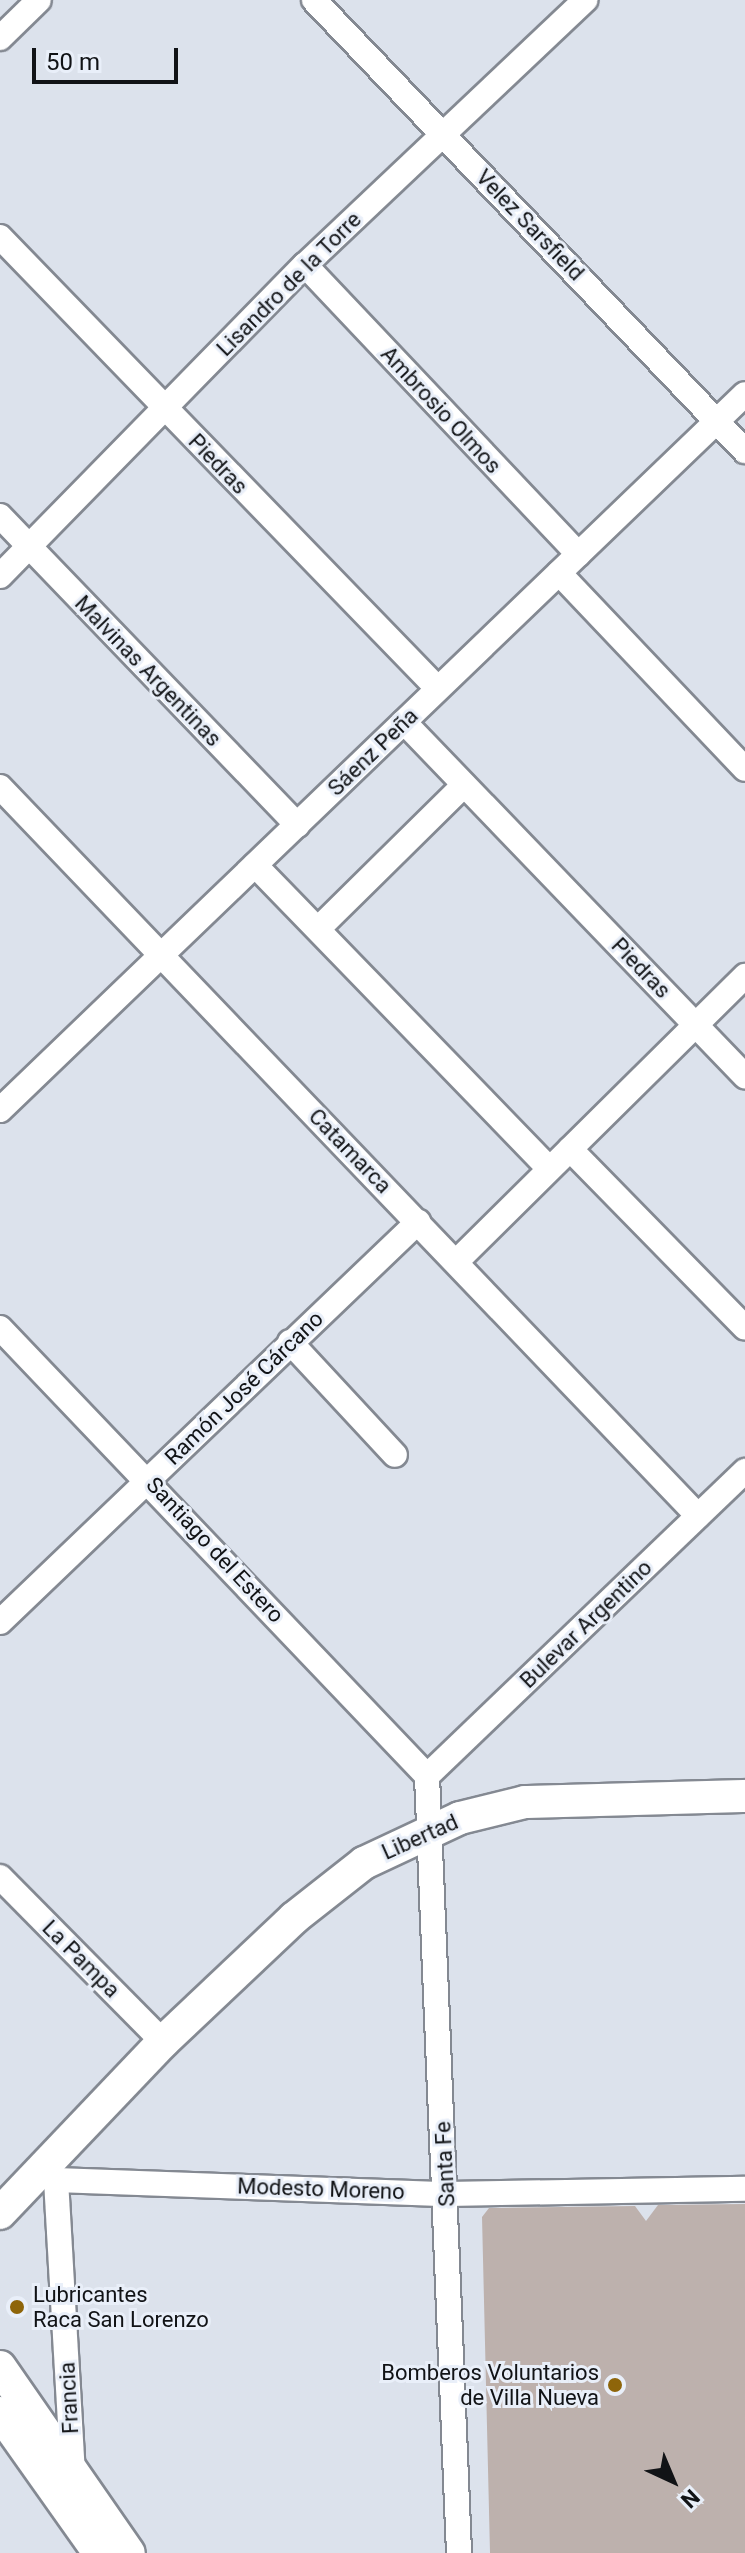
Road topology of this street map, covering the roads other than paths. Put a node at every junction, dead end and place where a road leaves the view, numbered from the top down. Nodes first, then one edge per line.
1 (39, 0) edge
2 (314, 0) edge
3 (585, 0) edge
4 (0, 38) edge
5 (442, 134) junction
6 (0, 237) edge
7 (305, 265) junction
8 (745, 394) edge
9 (165, 409) junction
10 (716, 421) junction
11 (745, 451) edge
12 (0, 516) edge
13 (30, 547) junction
14 (578, 554) junction
15 (559, 573) junction
16 (0, 576) edge
17 (438, 689) junction
18 (404, 722) junction
19 (745, 769) edge
20 (464, 785) junction
21 (0, 787) edge
22 (297, 825) junction
23 (255, 865) junction
24 (318, 929) junction
25 (162, 954) junction
26 (745, 976) edge
27 (696, 1025) junction
28 (745, 1076) edge
29 (0, 1110) edge
30 (570, 1149) junction
31 (549, 1168) junction
32 (418, 1222) junction
33 (456, 1262) junction
34 (0, 1328) edge
35 (745, 1328) edge
36 (290, 1342) junction
37 (395, 1455) dead end
38 (745, 1471) edge
39 (150, 1480) junction
40 (698, 1516) junction
41 (4, 1610) edge
42 (427, 1776) junction
43 (745, 1796) edge
44 (428, 1831) junction
45 (0, 1877) edge
46 (163, 2042) junction
47 (51, 2174) junction
48 (0, 2188) edge
49 (745, 2189) edge
50 (447, 2194) junction
51 (0, 2213) edge
52 (0, 2367) edge
53 (0, 2413) edge
54 (73, 2472) junction
55 (99, 2553) edge
56 (129, 2553) edge
57 (459, 2553) edge

1 - 4 street
2 - 5 street, Velez Sarsfield
3 - 5 street, Lisandro de la Torre
5 - 7 street, Lisandro de la Torre
5 - 10 street, Velez Sarsfield
6 - 9 street, Piedras
7 - 9 street, Lisandro de la Torre
7 - 14 street, Ambrosio Olmos
8 - 10 street, Sáenz Peña
9 - 13 street, Lisandro de la Torre
9 - 17 street, Piedras
10 - 11 street, Velez Sarsfield
10 - 14 street, Sáenz Peña
12 - 13 street, Malvinas Argentinas
13 - 16 street, Lisandro de la Torre
13 - 22 street, Malvinas Argentinas
14 - 15 street, Sáenz Peña
15 - 17 street, Sáenz Peña
15 - 19 street
17 - 18 street, Sáenz Peña
18 - 20 street, Piedras
18 - 22 street, Sáenz Peña
20 - 24 street
20 - 27 street, Piedras
21 - 25 street, Catamarca
22 - 23 street, Sáenz Peña
23 - 24 street
23 - 25 street, Sáenz Peña
24 - 31 street
25 - 29 street, Sáenz Peña
25 - 32 street, Catamarca
26 - 27 street
27 - 28 street, Piedras
27 - 30 street
30 - 31 street
30 - 35 street
31 - 33 street
32 - 33 street, Catamarca
32 - 36 street, Ramón José Cárcano
33 - 40 street, Catamarca
34 - 39 street, Santiago del Estero
36 - 37 street
36 - 39 street, Ramón José Cárcano
38 - 40 street, Bulevar Argentino
39 - 41 street, Ramón José Cárcano
39 - 42 street, Santiago del Estero
40 - 42 street, Bulevar Argentino
42 - 44 street, Santa Fe
43 - 44 main road, Libertad
44 - 46 main road, Libertad
44 - 50 street, Santa Fe
45 - 46 street, La Pampa
46 - 47 main road, Libertad
46 - 48 main road, Libertad
47 - 50 street, Modesto Moreno
47 - 51 main road, Libertad
47 - 54 street, Francia
49 - 50 street, Modesto Moreno
50 - 57 street, Santa Fe
52 - 54 main road
53 - 55 main road
54 - 56 main road

